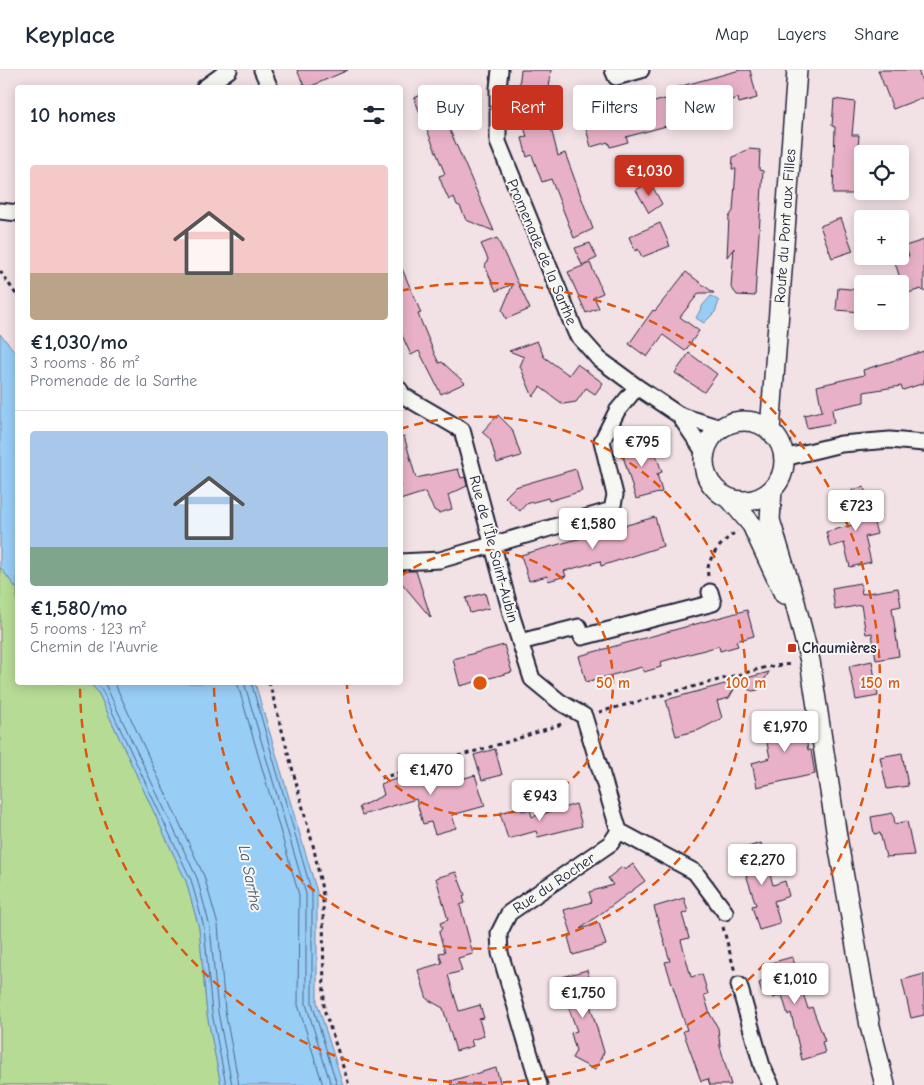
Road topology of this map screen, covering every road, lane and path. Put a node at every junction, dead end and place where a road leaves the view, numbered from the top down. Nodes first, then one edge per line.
1 (229, 70) edge
2 (262, 70) edge
3 (500, 70) edge
4 (613, 70) edge
5 (641, 70) edge
6 (796, 70) edge
7 (208, 85) edge
8 (269, 85) edge
9 (0, 212) edge
10 (15, 213) edge
11 (0, 271) edge
12 (15, 292) edge
13 (772, 383) junction
14 (637, 387) junction
15 (403, 396) edge
16 (679, 415) junction
17 (745, 421) junction
18 (720, 428) junction
19 (770, 431) junction
20 (924, 443) edge
21 (704, 452) junction
22 (784, 458) junction
23 (772, 490) junction
24 (730, 499) junction
25 (752, 525) junction
26 (493, 545) junction
27 (403, 562) edge
28 (710, 592) joint
29 (802, 632) junction
30 (520, 642) junction
31 (810, 661) junction
32 (270, 685) edge
33 (584, 716) junction
34 (381, 778) dead end
35 (619, 831) junction
36 (725, 912) joint
37 (739, 985) joint
38 (349, 1085) edge
39 (539, 1085) edge
40 (770, 1085) edge
41 (885, 1085) edge

1 - 7 street
2 - 8 street
3 - 14 street, Promenade de la Sarthe
4 - 5 street
6 - 13 street, Route du Pont aux Filles
9 - 10 street
11 - 12 path
13 - 17 street, Route du Pont aux Filles
13 - 19 street, Route du Pont aux Filles
14 - 16 street, Promenade de la Sarthe
14 - 26 street
15 - 26 street, Rue de l'Île Saint-Aubin
16 - 18 street, Promenade de la Sarthe
16 - 21 street, Promenade de la Sarthe
17 - 18 street
17 - 19 street
18 - 21 street
19 - 22 street
20 - 22 street
21 - 24 street
22 - 23 street
23 - 24 street
23 - 29 street
24 - 25 street
25 - 28 path
25 - 29 street
26 - 27 street
26 - 30 street, Rue de l'Île Saint-Aubin
28 - 30 street
29 - 31 street
30 - 33 street, Rue de l'Île Saint-Aubin
31 - 33 path
31 - 41 street
32 - 38 path
33 - 34 path
33 - 35 street
35 - 36 street
35 - 39 street, Rue du Rocher
36 - 37 path
37 - 40 street

